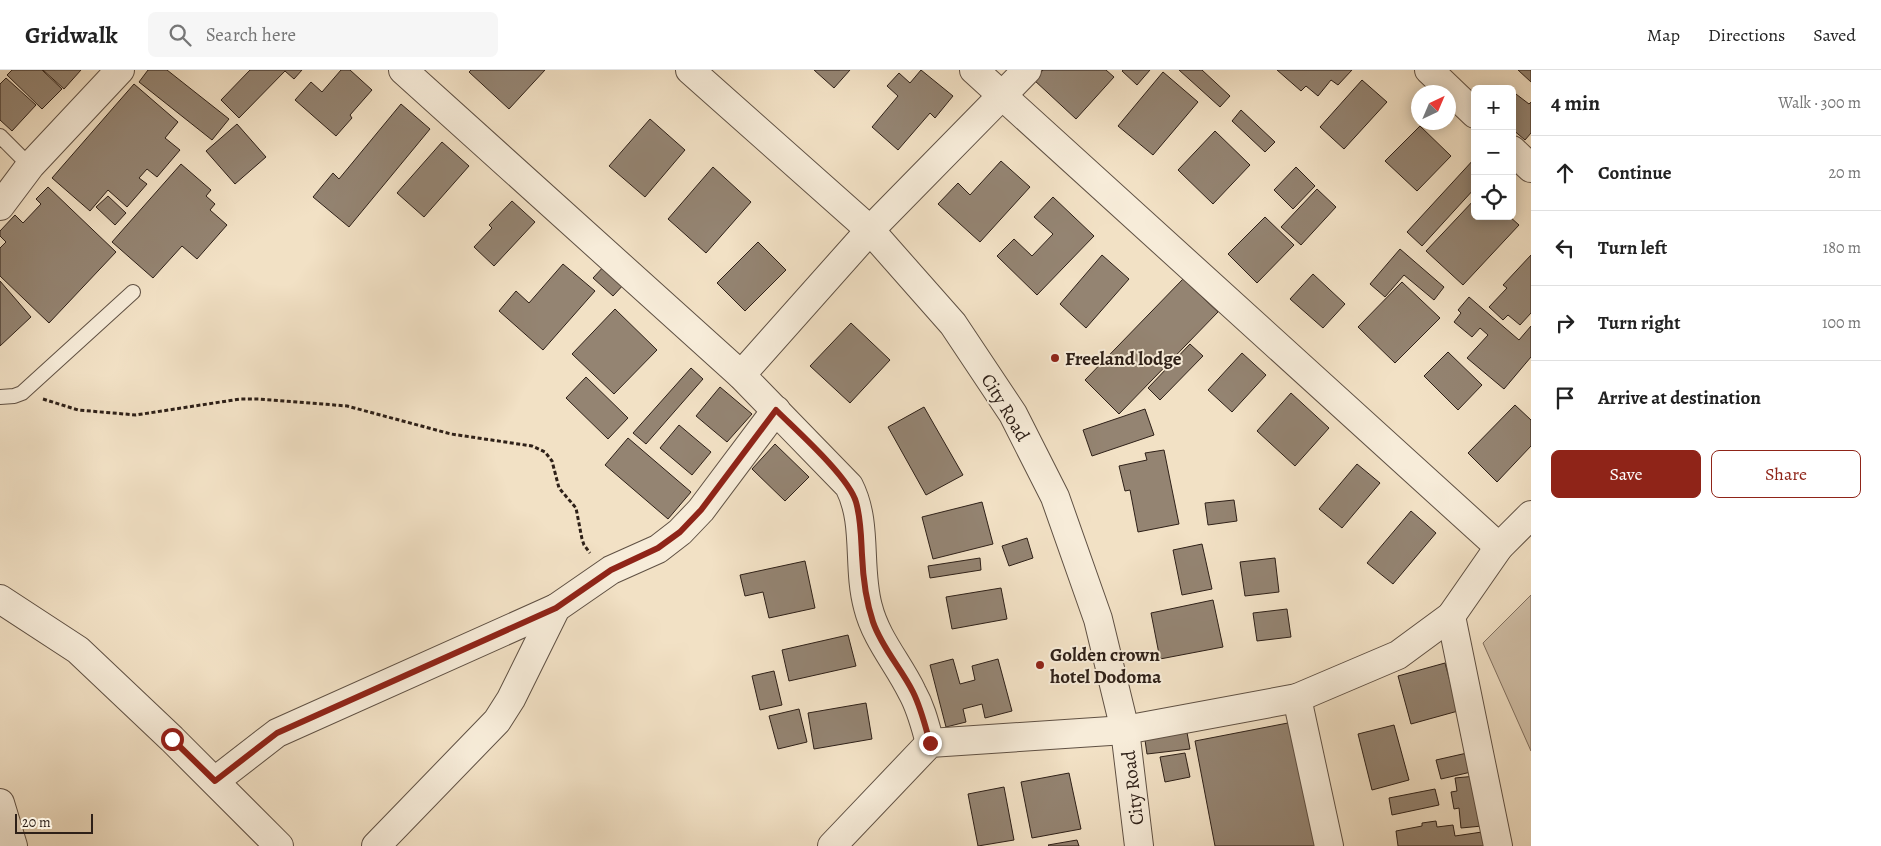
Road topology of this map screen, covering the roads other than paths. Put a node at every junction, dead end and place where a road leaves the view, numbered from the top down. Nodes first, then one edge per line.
1 (120, 70) edge
2 (403, 70) edge
3 (690, 70) edge
4 (974, 70) edge
5 (1027, 70) edge
6 (1430, 70) edge
7 (1002, 96) junction
8 (1471, 110) edge
9 (0, 136) edge
10 (1516, 154) edge
11 (30, 166) junction
12 (1531, 168) edge
13 (0, 206) edge
14 (870, 230) junction
15 (133, 292) dead end
16 (742, 375) junction
17 (0, 397) edge
18 (776, 410) junction
19 (1531, 515) edge
20 (1499, 547) junction
21 (0, 599) edge
22 (556, 608) junction
23 (1451, 616) junction
24 (1297, 698) junction
25 (1125, 730) junction
26 (930, 743) junction
27 (215, 781) junction
28 (0, 803) edge
29 (13, 846) edge
30 (278, 846) edge
31 (376, 846) edge
32 (832, 846) edge
33 (1139, 846) edge
34 (1329, 846) edge
35 (1498, 846) edge

1 - 11 street
2 - 16 street
3 - 14 street, City Road
4 - 7 street
5 - 7 street
6 - 8 street
7 - 14 street
7 - 20 street
9 - 11 lane
10 - 12 street
11 - 13 street
14 - 16 street
14 - 25 street, City Road
15 - 17 lane
16 - 18 street
18 - 22 street
18 - 26 street
19 - 20 street
20 - 23 street
21 - 27 street
22 - 27 street
22 - 31 street
23 - 24 street
23 - 35 street
24 - 25 street
24 - 34 street
25 - 26 street
25 - 33 street, City Road
26 - 32 street
27 - 30 street
28 - 29 street

